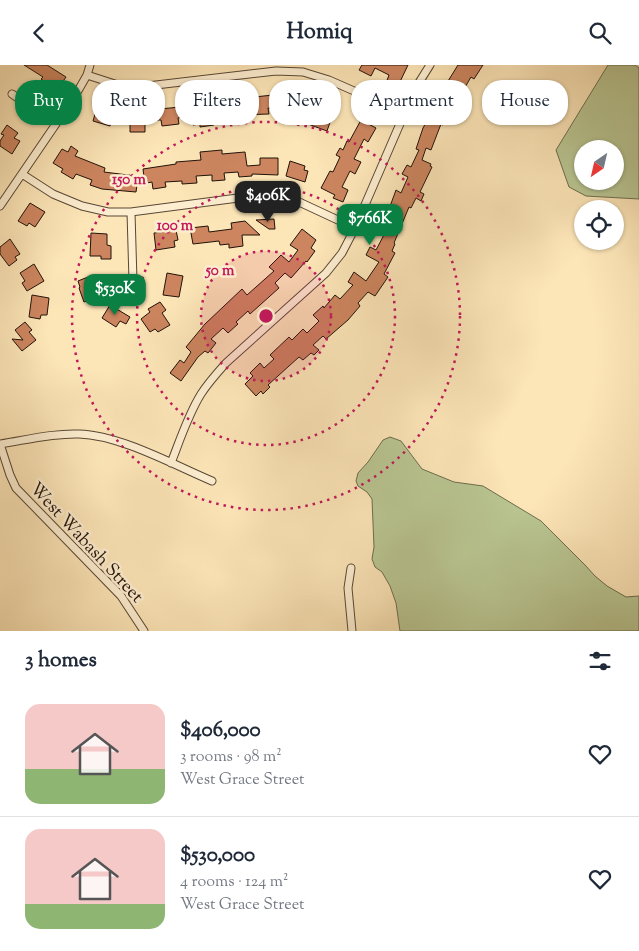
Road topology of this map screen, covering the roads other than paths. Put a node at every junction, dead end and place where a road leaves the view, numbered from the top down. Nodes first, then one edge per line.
1 (90, 65) edge
2 (430, 65) edge
3 (87, 75) junction
4 (421, 80) edge
5 (82, 83) edge
6 (351, 90) edge
7 (12, 94) dead end
8 (15, 96) edge
9 (55, 125) edge
10 (399, 125) edge
11 (22, 174) junction
12 (0, 206) edge
13 (131, 212) junction
14 (355, 228) junction
15 (134, 281) dead end
16 (0, 444) edge
17 (170, 463) junction
18 (212, 481) dead end
19 (351, 568) dead end
20 (144, 631) edge
21 (352, 631) edge

1 - 3 street
2 - 4 street
3 - 5 street
3 - 6 street
7 - 8 street
9 - 11 street
10 - 14 street
11 - 12 street
11 - 13 street
13 - 14 street
13 - 15 street
14 - 17 street
16 - 17 street
16 - 20 street, West Wabash Street
17 - 18 street
19 - 21 street

